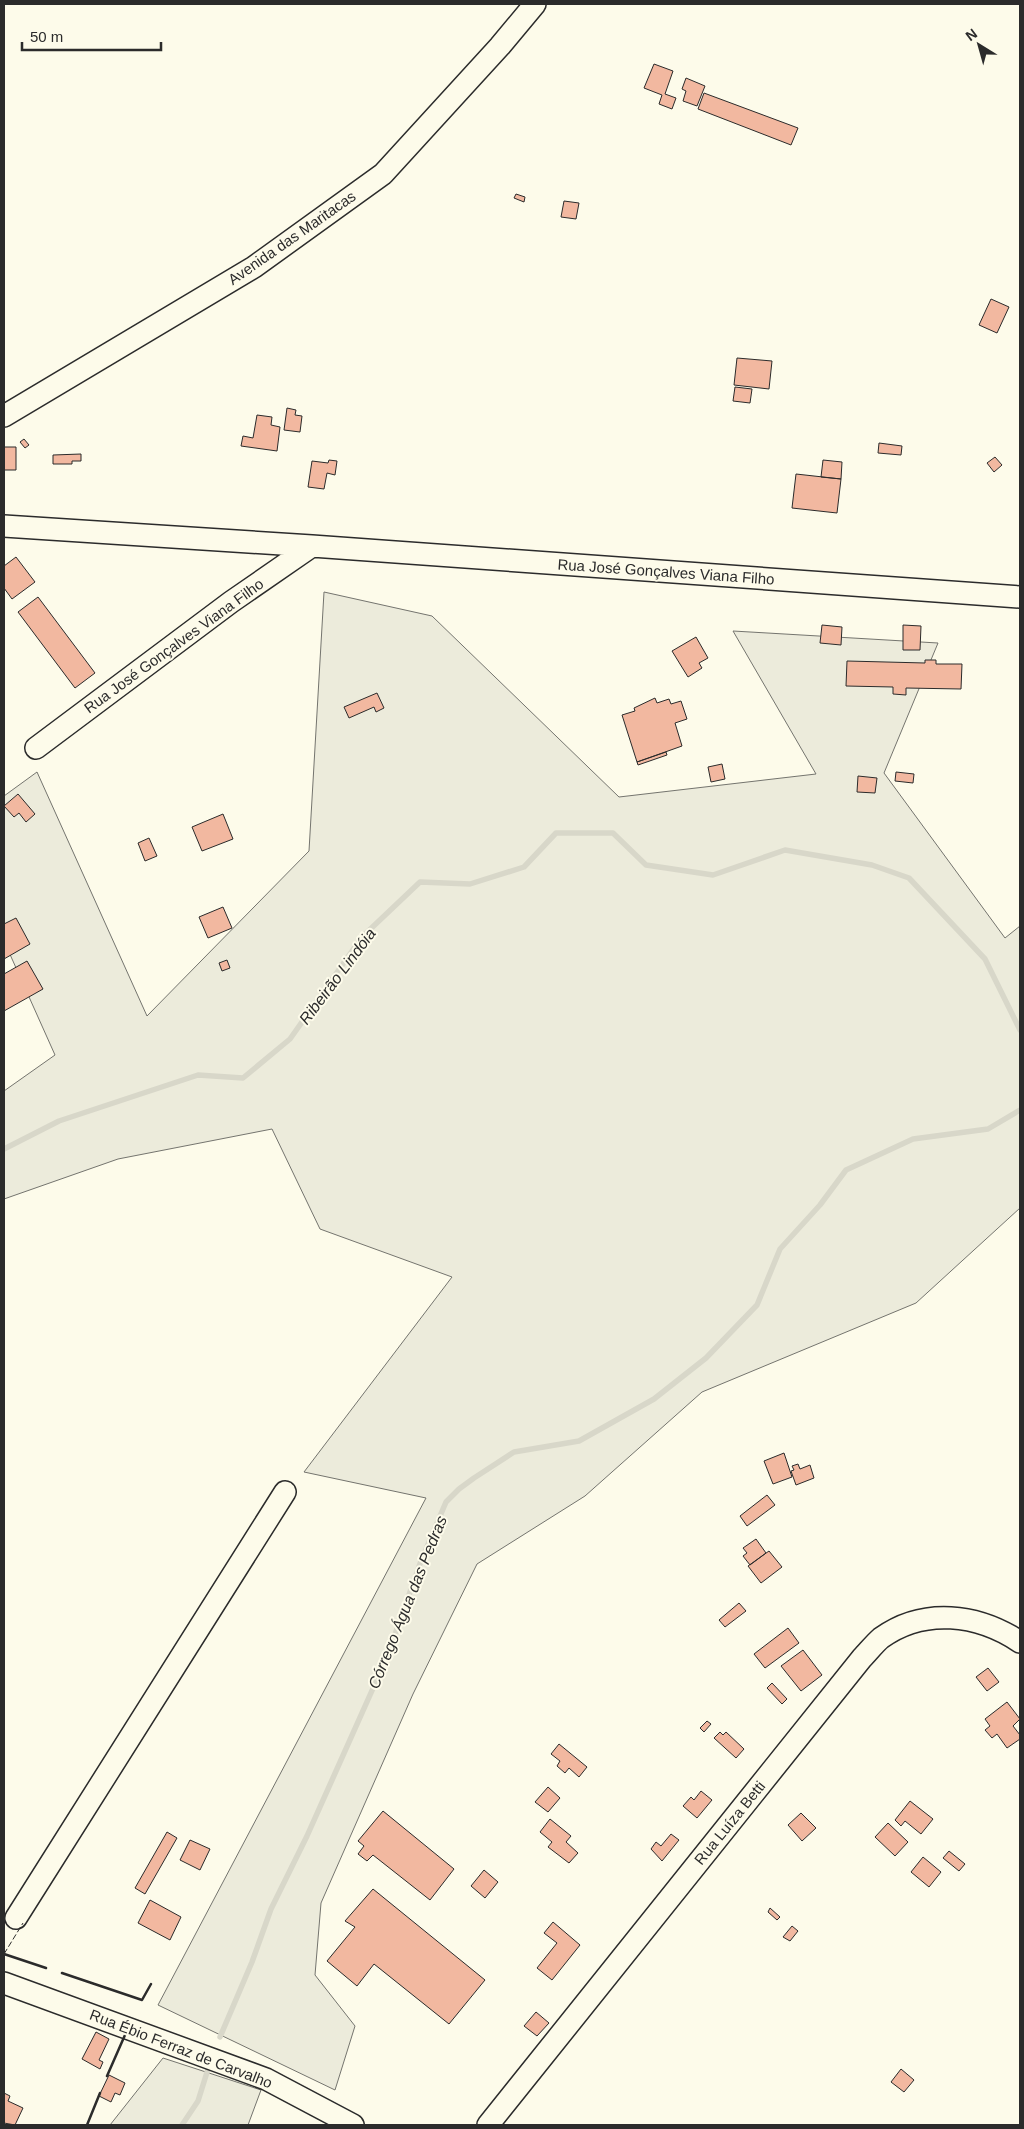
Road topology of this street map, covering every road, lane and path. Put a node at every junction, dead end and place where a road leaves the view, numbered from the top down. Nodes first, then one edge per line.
1 (536, 4) edge
2 (4, 416) edge
3 (4, 526) edge
4 (312, 546) junction
5 (1020, 597) edge
6 (36, 748) dead end
7 (285, 1492) dead end
8 (1020, 1642) edge
9 (16, 1918) dead end
10 (4, 1983) edge
11 (353, 2125) edge
12 (488, 2125) edge

1 - 2 street, Avenida das Maritacas
3 - 4 street, Rua José Gonçalves Viana Filho
4 - 5 street, Rua José Gonçalves Viana Filho
4 - 6 street, Rua José Gonçalves Viana Filho
7 - 9 street
8 - 12 street, Rua Luíza Betti
10 - 11 street, Rua Ébio Ferraz de Carvalho

